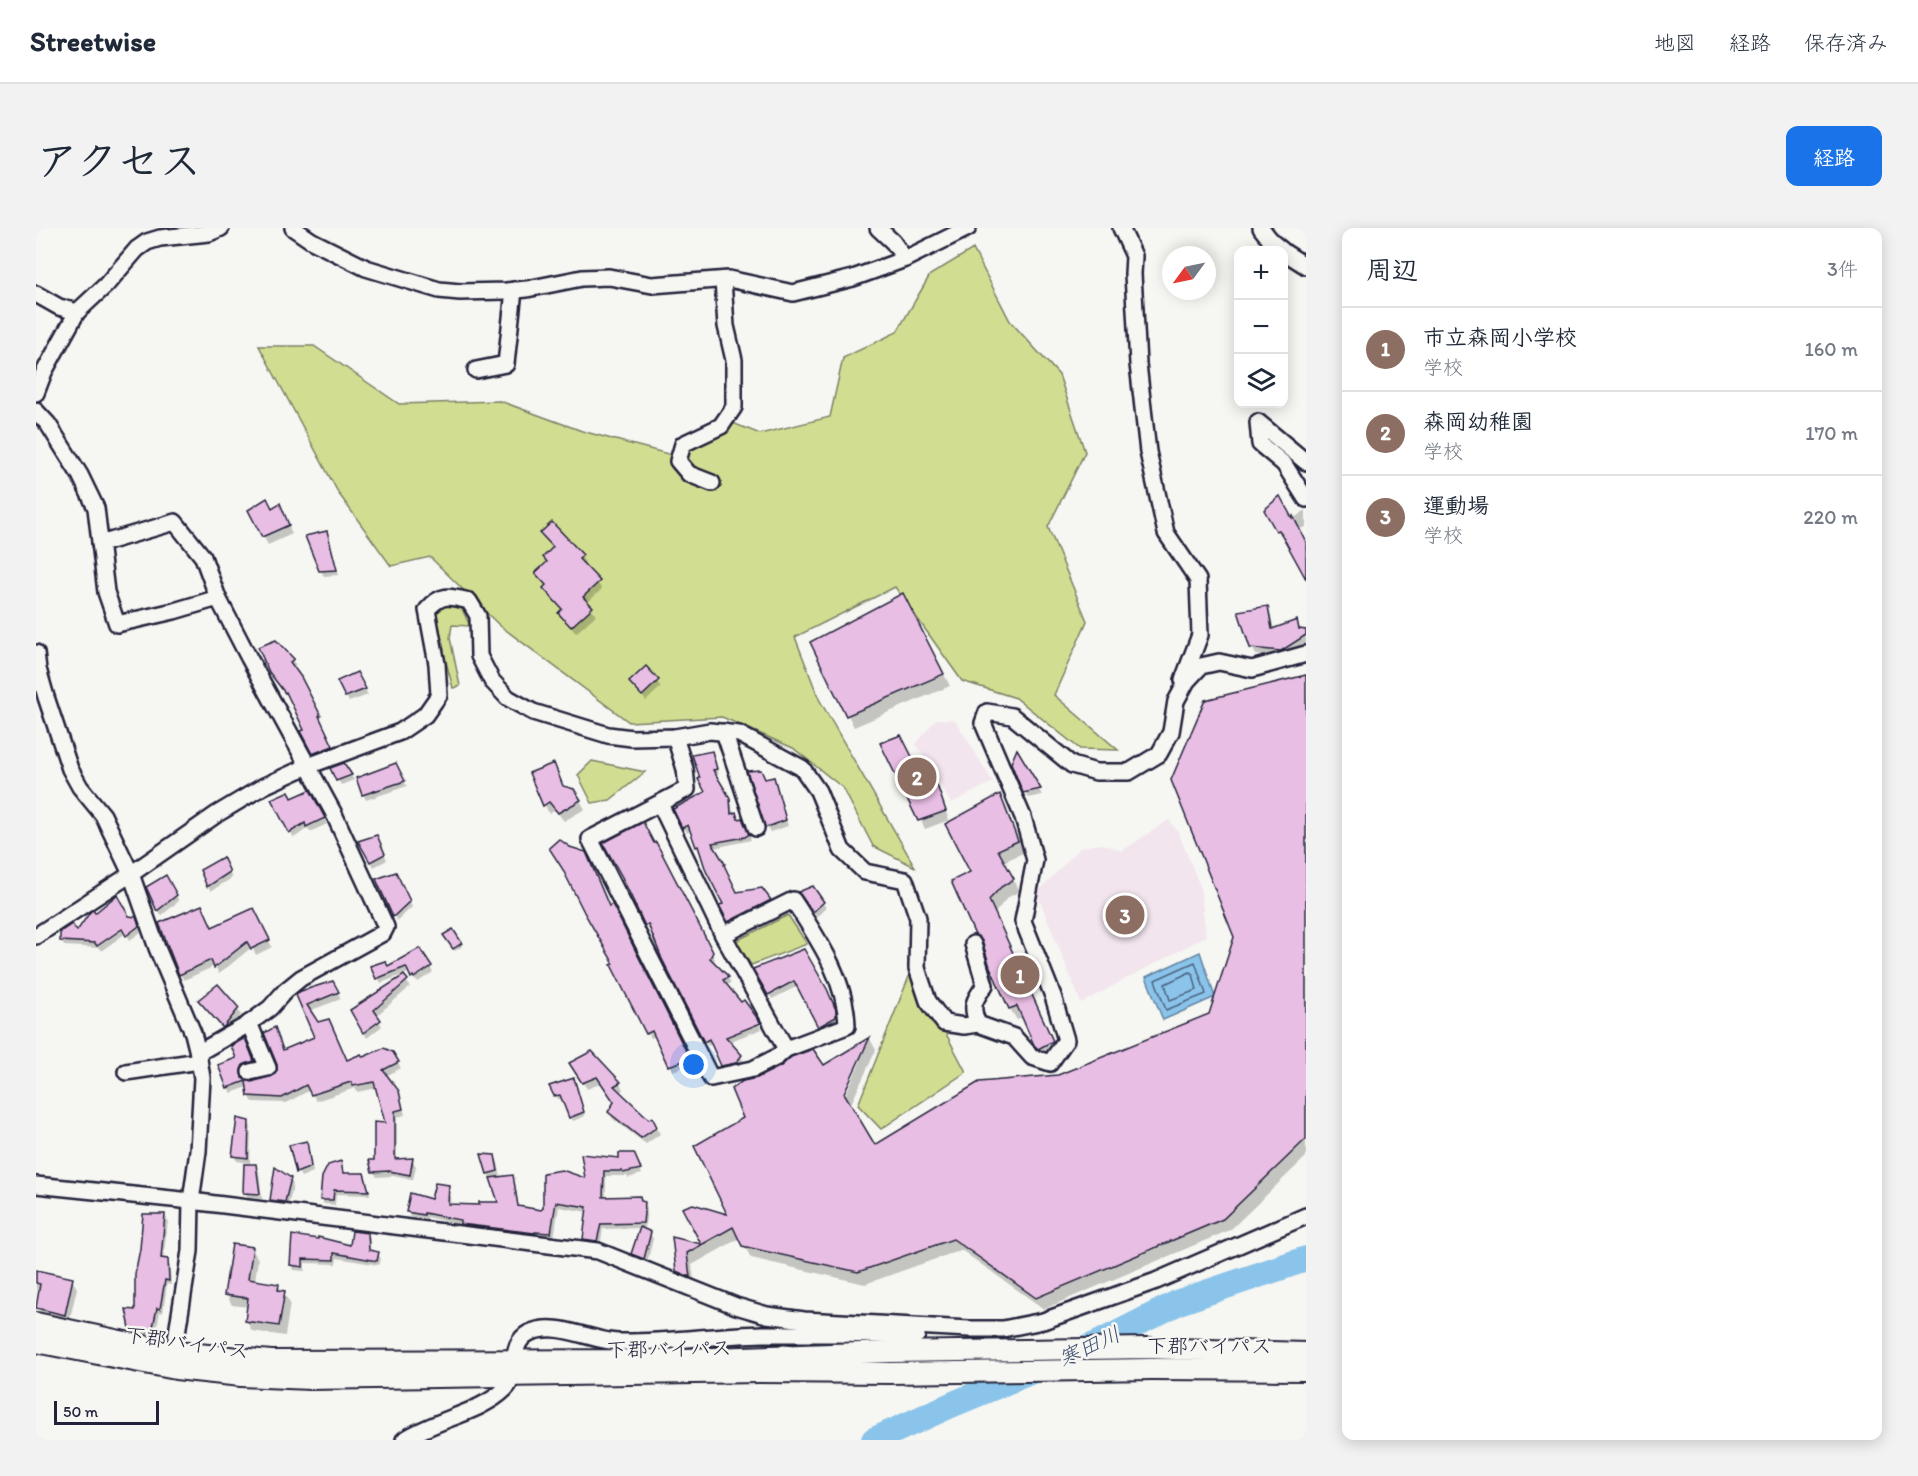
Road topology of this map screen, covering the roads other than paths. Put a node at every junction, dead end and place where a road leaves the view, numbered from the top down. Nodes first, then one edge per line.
1 (221, 228) edge
2 (293, 228) edge
3 (878, 228) edge
4 (968, 228) edge
5 (1121, 228) edge
6 (1261, 228) edge
7 (1277, 246) edge
8 (1288, 254) edge
9 (905, 259) junction
10 (1306, 266) edge
11 (723, 280) junction
12 (514, 290) junction
13 (36, 294) edge
14 (77, 312) junction
15 (476, 370) dead end
16 (36, 393) edge
17 (36, 411) edge
18 (1306, 462) edge
19 (712, 483) dead end
20 (1306, 499) edge
21 (100, 544) junction
22 (218, 598) junction
23 (36, 653) edge
24 (1306, 654) edge
25 (1176, 701) junction
26 (724, 732) junction
27 (675, 738) junction
28 (309, 766) junction
29 (660, 804) junction
30 (756, 828) dead end
31 (131, 874) junction
32 (723, 935) junction
33 (36, 936) edge
34 (973, 944) dead end
35 (249, 1023) junction
36 (978, 1024) junction
37 (786, 1049) junction
38 (198, 1057) junction
39 (126, 1072) dead end
40 (250, 1072) dead end
41 (36, 1185) edge
42 (191, 1201) junction
43 (1306, 1216) edge
44 (36, 1323) edge
45 (969, 1329) junction
46 (36, 1342) edge
47 (174, 1352) junction
48 (1306, 1353) edge
49 (512, 1368) junction
50 (1306, 1370) edge
51 (404, 1440) edge

1 - 14 street
2 - 12 street
3 - 9 street
4 - 9 street
5 - 25 street
6 - 7 street
8 - 10 street
9 - 11 street
11 - 12 street
11 - 19 street
12 - 15 street
13 - 14 street
14 - 16 street
17 - 21 street
18 - 20 street
21 - 22 street
21 - 22 street
22 - 28 street
23 - 31 street
24 - 25 street
25 - 36 street
26 - 27 street
26 - 30 street
26 - 36 street
27 - 28 street
27 - 29 street
28 - 31 street
28 - 35 street
29 - 32 street
29 - 37 street
31 - 33 street
31 - 38 street
32 - 37 street
32 - 37 street
34 - 36 street
35 - 38 street
35 - 40 street
38 - 39 street
38 - 42 street
41 - 42 street
42 - 45 street
42 - 47 street
43 - 45 street
44 - 47 street
45 - 49 street
46 - 49 street, 下郡バイパス
47 - 49 street
48 - 49 street
49 - 50 street, 下郡バイパス
49 - 51 street

